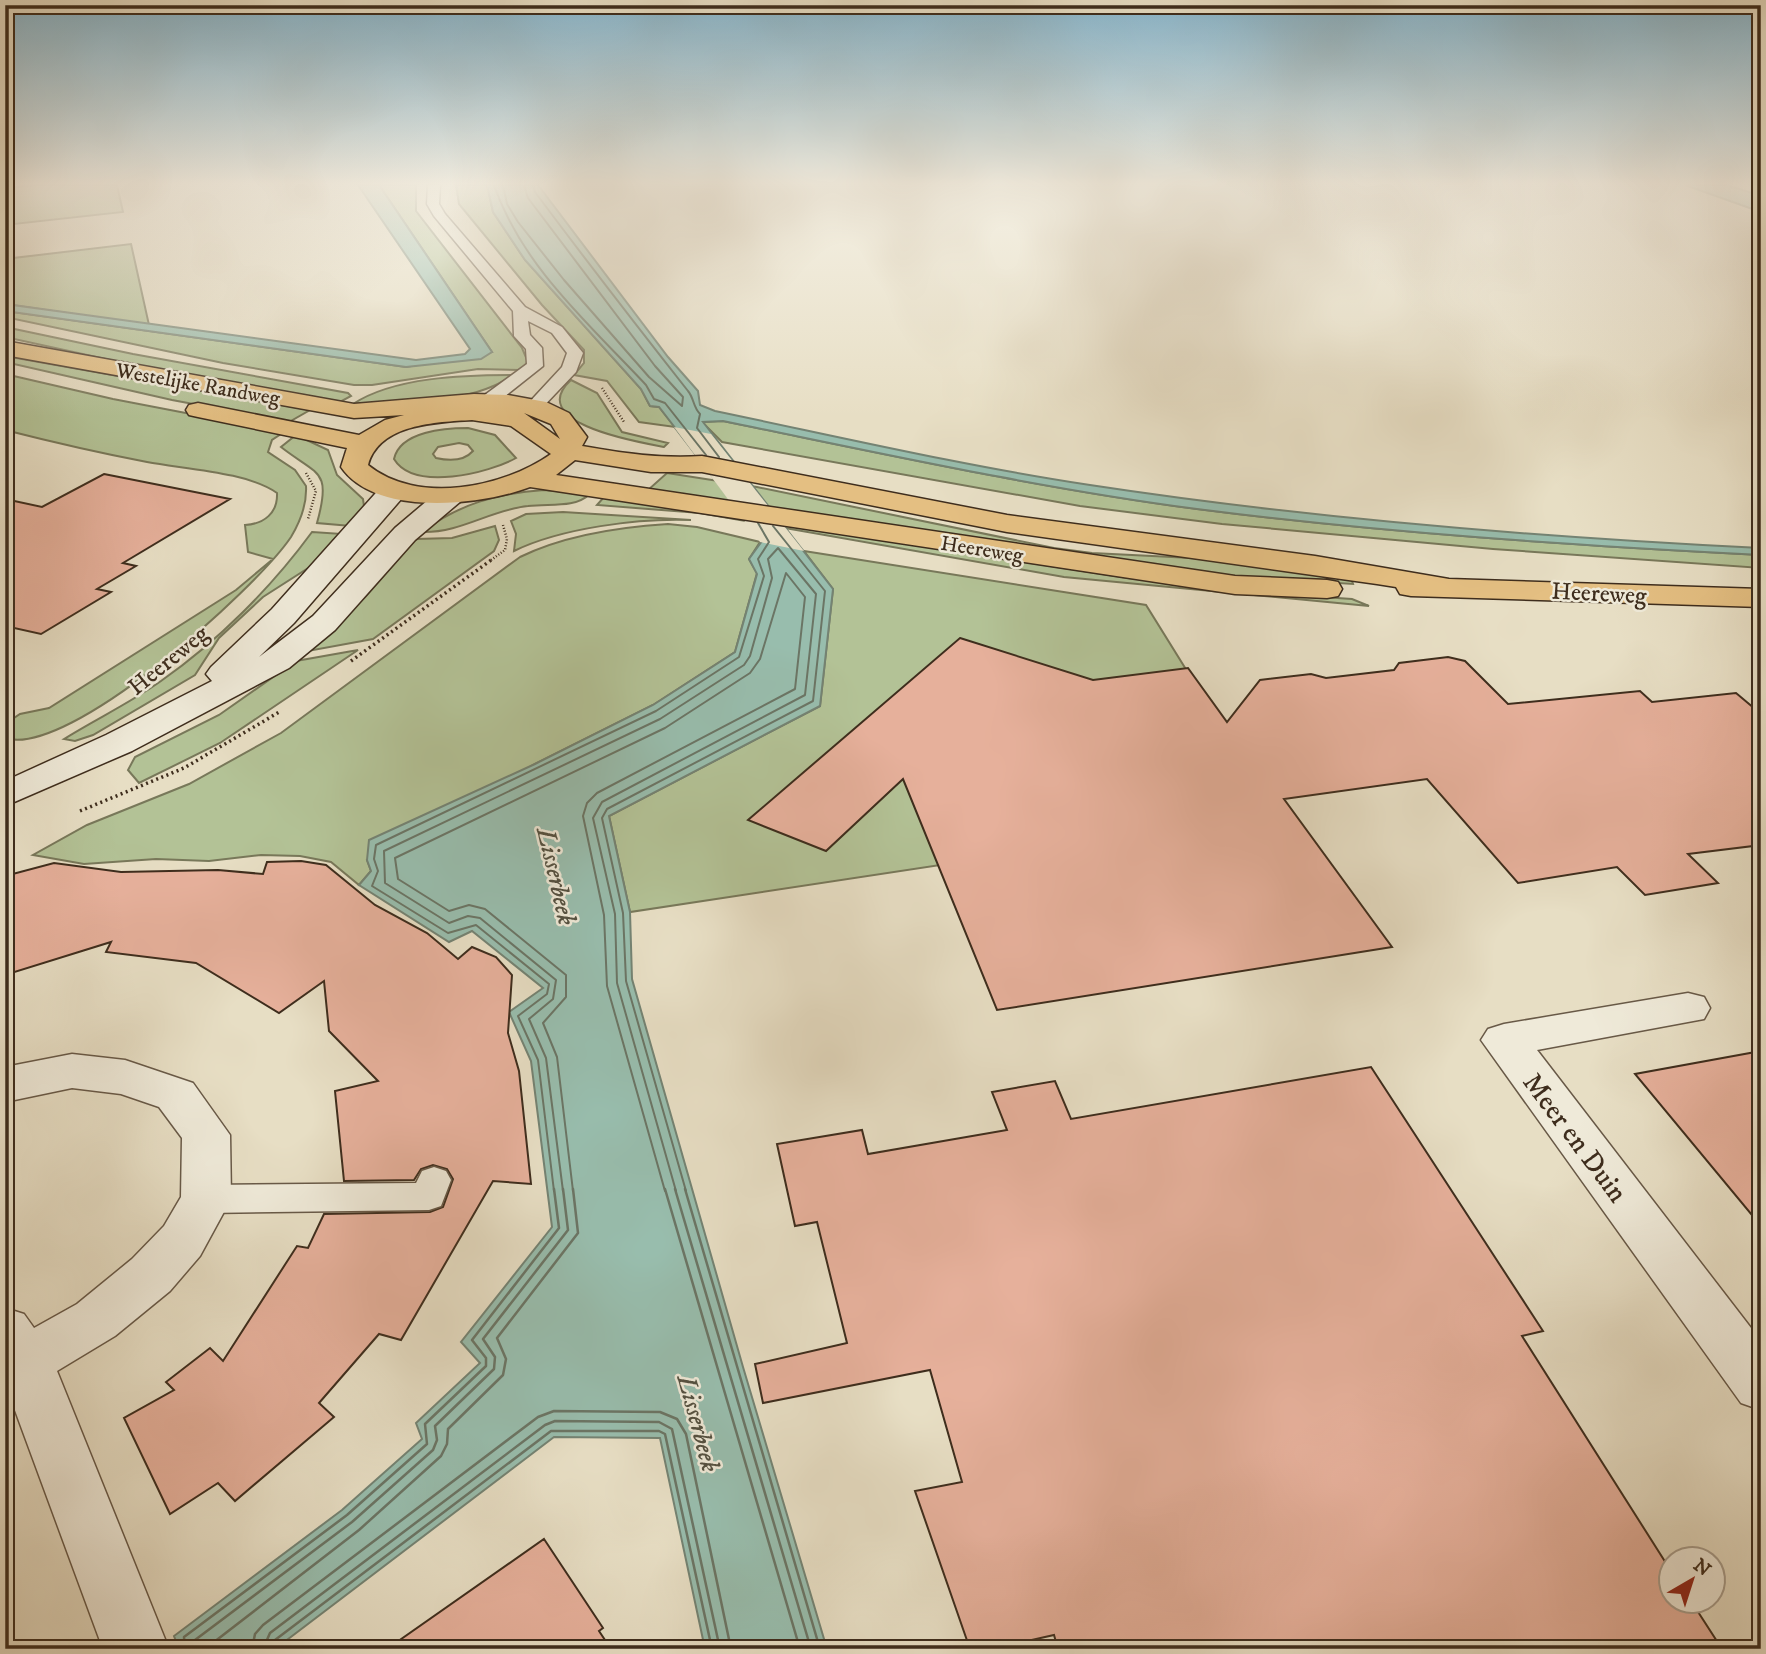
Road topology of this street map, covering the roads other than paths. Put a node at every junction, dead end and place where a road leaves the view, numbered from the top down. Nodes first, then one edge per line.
1 (479, 262) edge
2 (520, 310) junction
3 (5, 348) edge
4 (5, 366) edge
5 (109, 392) dead end
6 (175, 405) dead end
7 (479, 407) junction
8 (532, 408) junction
9 (363, 444) junction
10 (572, 444) junction
11 (528, 479) junction
12 (393, 491) junction
13 (451, 495) junction
14 (1438, 585) junction
15 (1761, 598) edge
16 (183, 710) junction
17 (5, 795) edge
18 (1689, 1007) dead end
19 (5, 1085) edge
20 (434, 1180) dead end
21 (206, 1199) junction
22 (12, 1354) edge
23 (1761, 1385) edge
24 (136, 1649) edge

1 - 2 lane
2 - 7 lane
2 - 8 lane
3 - 7 main road, Westelijke Randweg
4 - 5 main road, Westelijke Randweg
6 - 9 main road, Westelijke Randweg
7 - 8 main road
7 - 9 main road
7 - 10 main road
8 - 10 main road
9 - 12 main road
10 - 11 main road
10 - 14 main road, Heereweg
11 - 13 main road
11 - 14 main road, Heereweg
12 - 13 main road
12 - 16 main road, Heereweg
13 - 16 main road, Heereweg
14 - 15 main road, Heereweg
16 - 17 main road, Heereweg
18 - 23 main road, Meer en Duin
19 - 21 main road
20 - 21 lane
21 - 22 main road
22 - 24 main road

